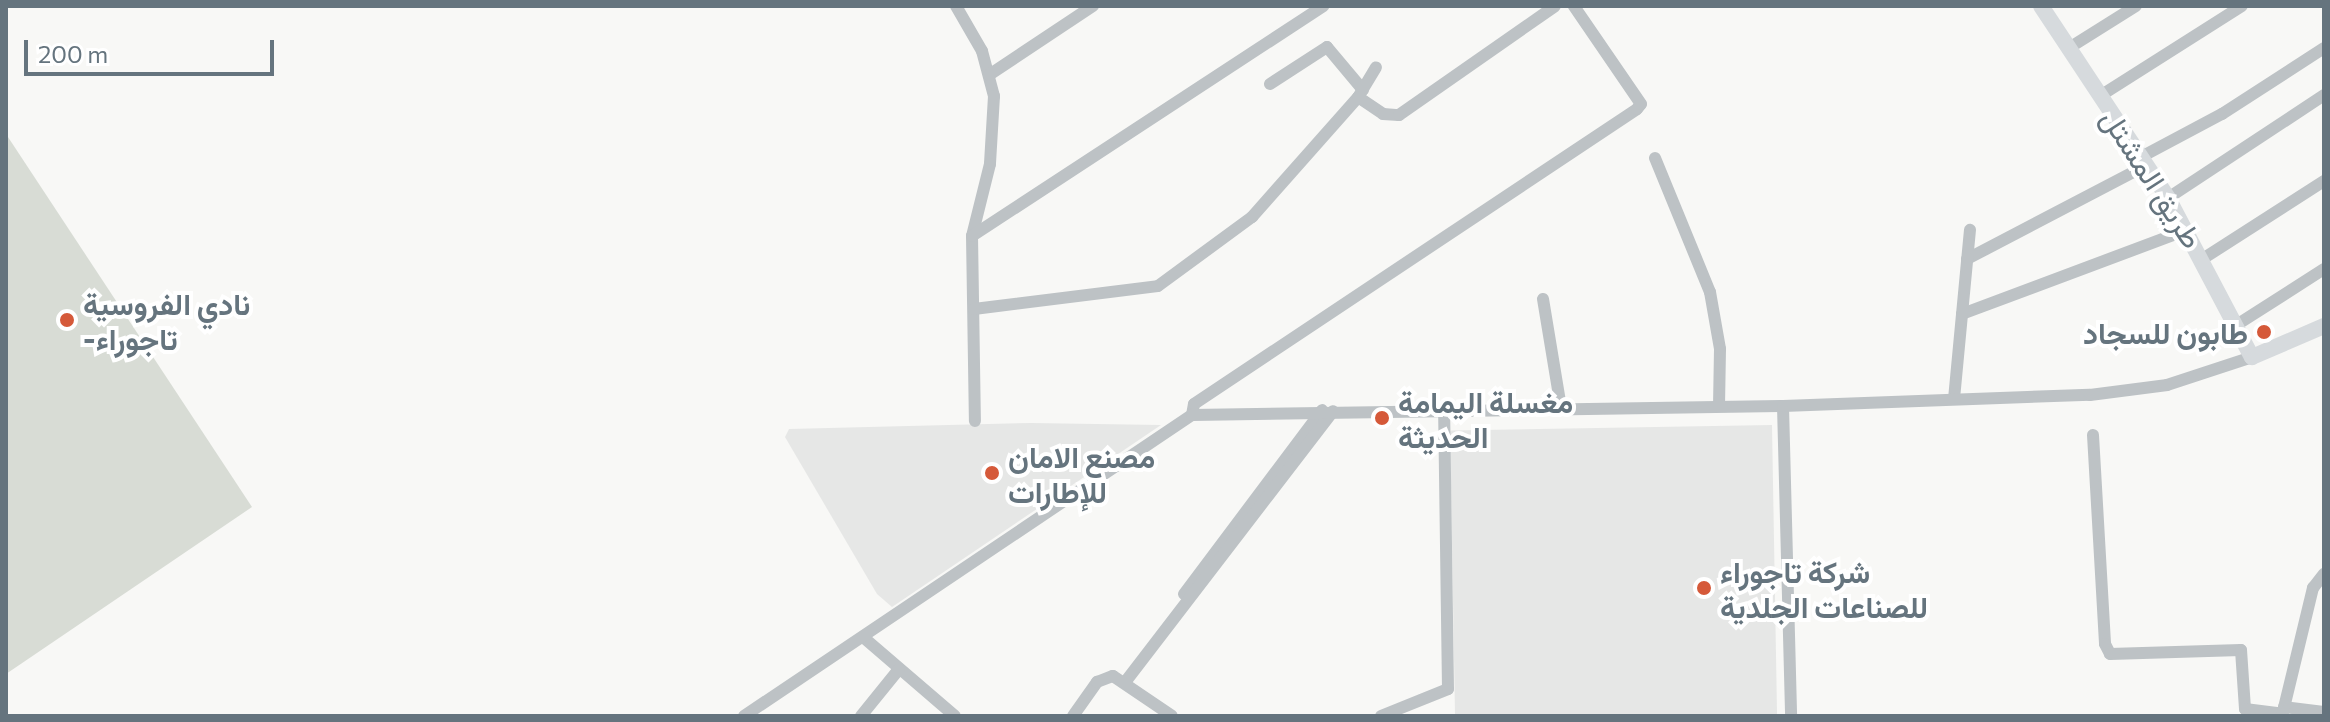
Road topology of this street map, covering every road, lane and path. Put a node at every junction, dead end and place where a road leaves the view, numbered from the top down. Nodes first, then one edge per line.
1 (956, 6) edge
2 (1093, 6) edge
3 (1324, 6) edge
4 (1555, 6) edge
5 (1574, 6) edge
6 (2041, 6) edge
7 (2136, 6) edge
8 (2242, 6) edge
9 (2069, 48) junction
10 (2324, 48) edge
11 (1376, 67) dead end
12 (989, 75) junction
13 (1270, 84) dead end
14 (1360, 93) junction
15 (2324, 95) edge
16 (2100, 96) junction
17 (1655, 158) dead end
18 (2144, 161) junction
19 (2324, 181) edge
20 (2168, 198) junction
21 (1970, 230) dead end
22 (2187, 230) junction
23 (972, 236) junction
24 (2204, 258) junction
25 (1967, 259) junction
26 (2324, 269) edge
27 (1543, 299) dead end
28 (974, 309) junction
29 (1962, 314) junction
30 (2238, 324) junction
31 (2324, 326) edge
32 (2252, 357) junction
33 (1954, 399) junction
34 (1719, 406) junction
35 (1783, 406) junction
36 (1561, 408) junction
37 (1444, 410) junction
38 (1328, 411) junction
39 (1192, 415) junction
40 (975, 421) dead end
41 (2093, 435) dead end
42 (2324, 574) edge
43 (1184, 594) dead end
44 (863, 637) junction
45 (899, 669) junction
46 (1126, 681) junction
47 (2283, 712) edge
48 (2324, 712) edge
49 (744, 716) edge
50 (861, 716) edge
51 (955, 716) edge
52 (1073, 716) edge
53 (1172, 716) edge
54 (1381, 716) edge
55 (1791, 716) edge

1 - 12 street
2 - 12 street
3 - 23 street
4 - 14 street
5 - 39 street
6 - 9 main road, طريق المشتل
7 - 9 street
8 - 16 street
9 - 16 main road, طريق المشتل
10 - 18 street
11 - 14 street
12 - 23 street
13 - 14 street
14 - 28 street
15 - 20 street
16 - 18 main road, طريق المشتل
17 - 34 street
18 - 20 main road, طريق المشتل
18 - 25 street
19 - 24 street
20 - 22 main road, طريق المشتل
21 - 25 street
22 - 24 main road, طريق المشتل
22 - 29 street
23 - 28 street
24 - 30 main road, طريق المشتل
25 - 29 street
26 - 30 street
27 - 36 street
28 - 40 street
29 - 33 street
30 - 32 main road, طريق المشتل
31 - 32 main road
32 - 33 street
33 - 35 street
34 - 35 street
34 - 36 street
35 - 55 street
36 - 37 street
37 - 38 street
37 - 54 street
38 - 39 street
38 - 43 street
38 - 46 street
39 - 44 street
41 - 47 street
42 - 47 street
44 - 45 street
44 - 49 street
45 - 50 street
45 - 51 street
46 - 52 street
46 - 53 street
47 - 48 street

